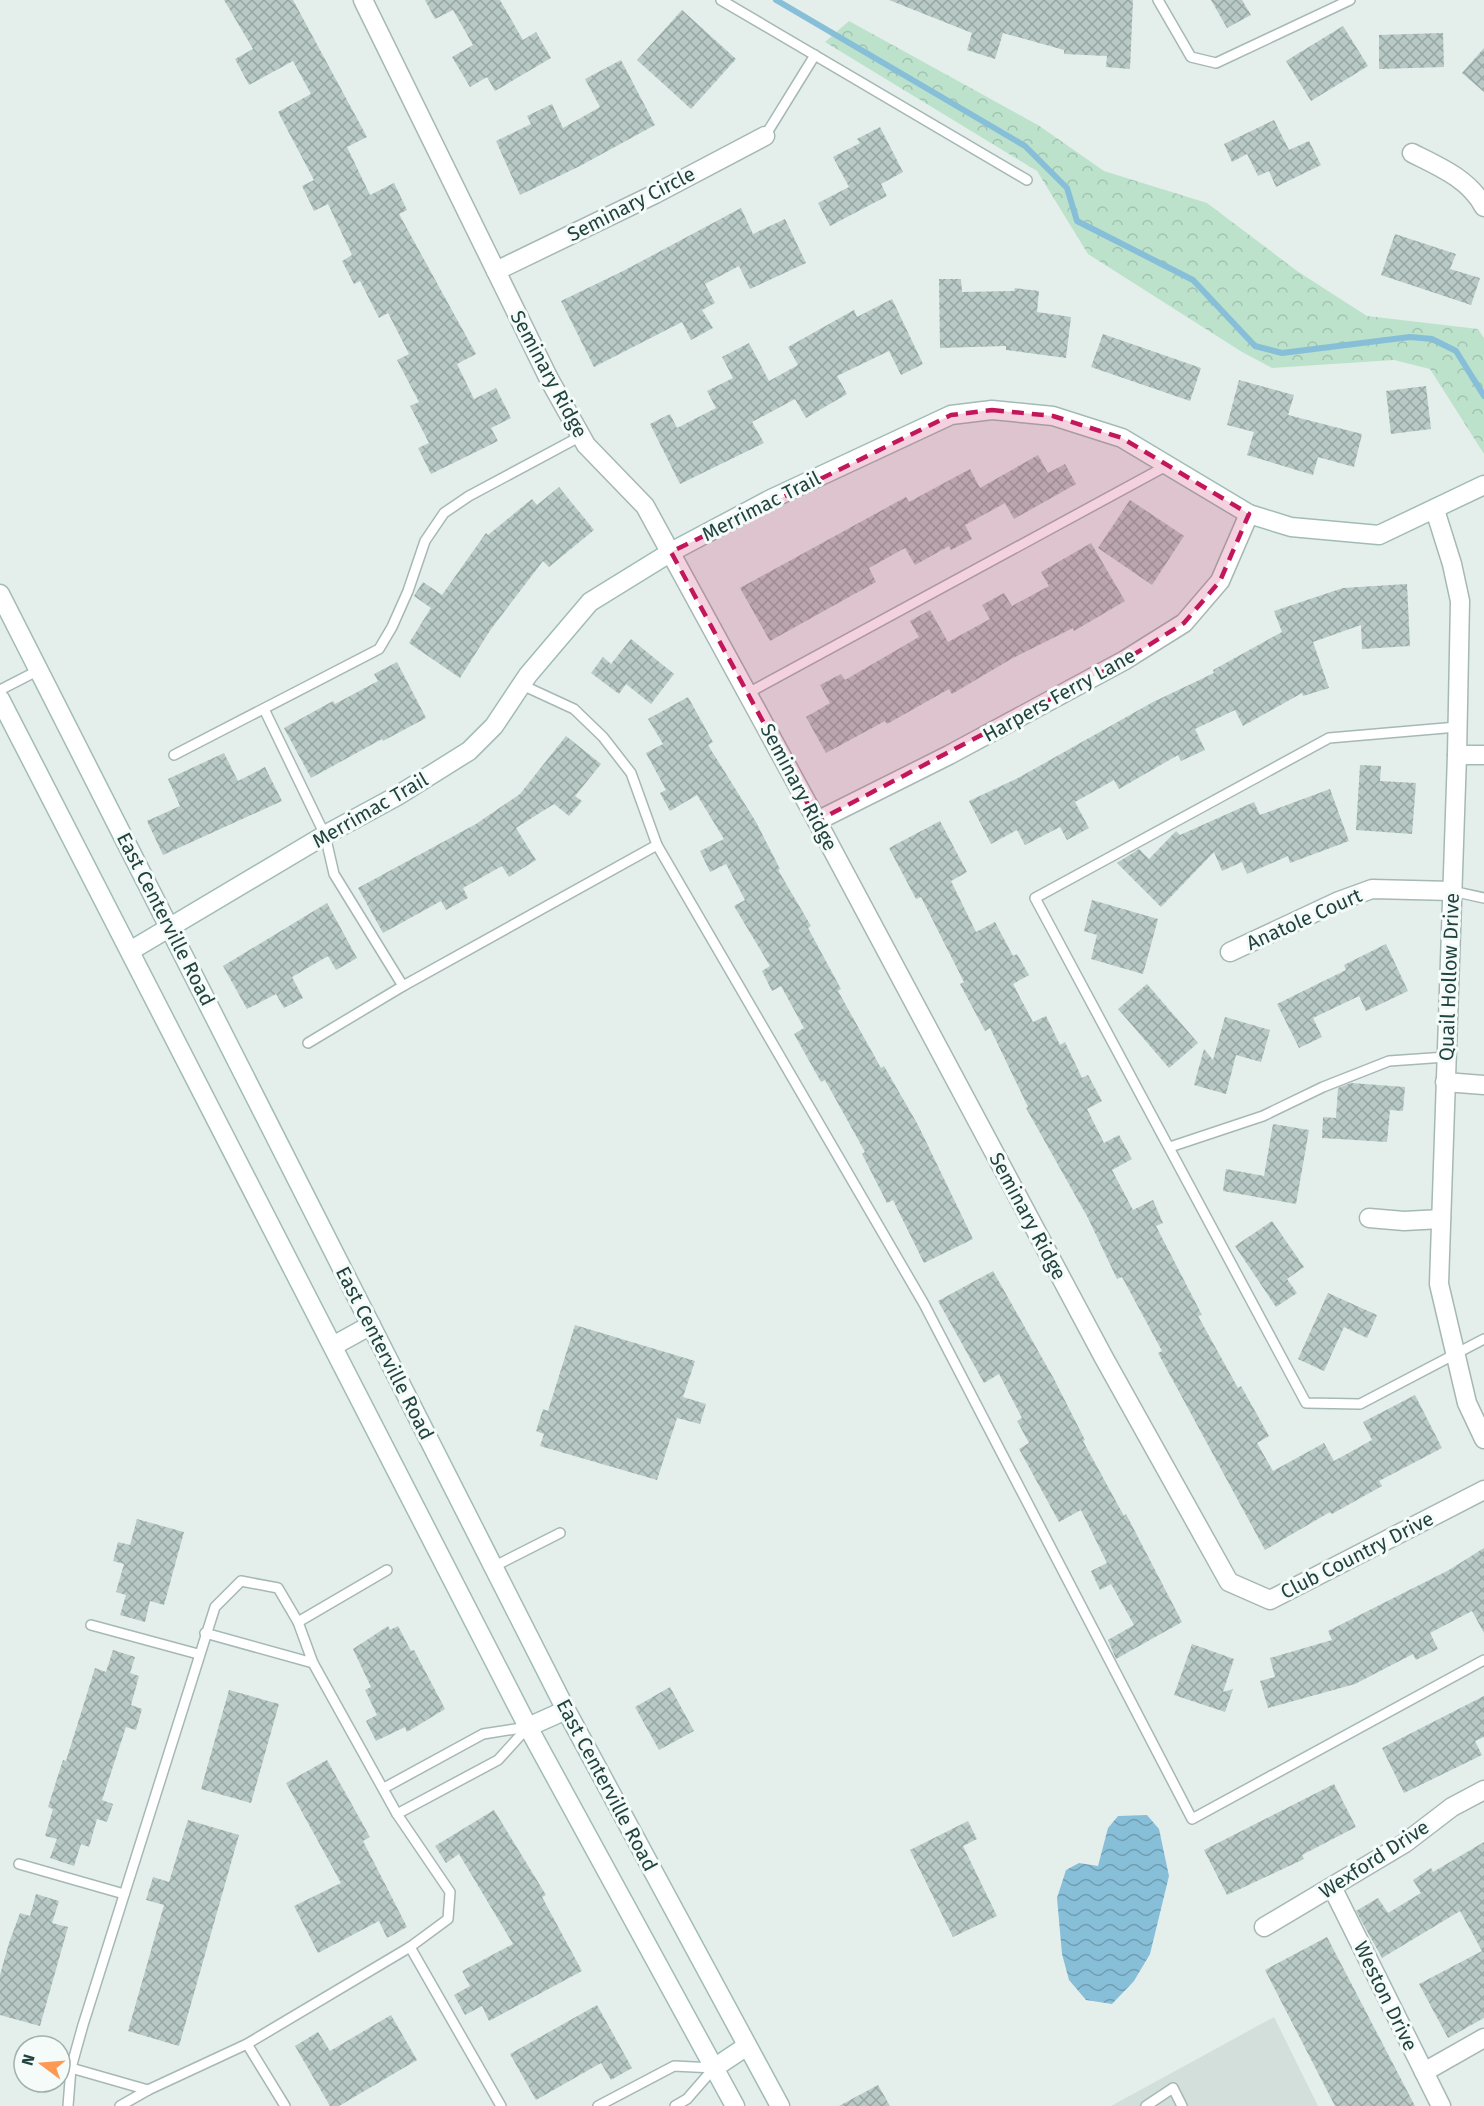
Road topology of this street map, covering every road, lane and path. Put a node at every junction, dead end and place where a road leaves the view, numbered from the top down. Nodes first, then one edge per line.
1 (363, 0) edge
2 (721, 0) edge
3 (1158, 0) edge
4 (1350, 0) edge
5 (815, 55) junction
6 (765, 136) joint
7 (1412, 153) dead end
8 (1027, 180) dead end
9 (1484, 207) edge
10 (496, 271) junction
11 (581, 436) junction
12 (1168, 465) junction
13 (1484, 485) edge
14 (1435, 510) junction
15 (1249, 514) junction
16 (671, 552) junction
17 (0, 594) edge
18 (39, 670) junction
19 (522, 685) junction
20 (0, 690) edge
21 (748, 693) junction
22 (0, 699) edge
23 (264, 709) junction
24 (1457, 727) junction
25 (174, 755) dead end
26 (1457, 755) junction
27 (1484, 755) edge
28 (817, 821) junction
29 (325, 834) junction
30 (657, 845) junction
31 (1452, 891) junction
32 (1484, 898) edge
33 (169, 926) junction
34 (130, 951) junction
35 (1230, 952) dead end
36 (403, 986) junction
37 (308, 1042) dead end
38 (1446, 1057) junction
39 (1445, 1082) junction
40 (1484, 1085) edge
41 (1170, 1147) junction
42 (1369, 1218) dead end
43 (1441, 1219) junction
44 (371, 1324) junction
45 (1484, 1339) edge
46 (333, 1346) junction
47 (1456, 1355) junction
48 (1484, 1439) edge
49 (1484, 1490) edge
50 (560, 1533) dead end
51 (493, 1568) junction
52 (387, 1570) dead end
53 (1229, 1581) joint
54 (298, 1622) junction
55 (91, 1625) dead end
56 (205, 1633) junction
57 (198, 1654) junction
58 (1484, 1660) edge
59 (313, 1663) junction
60 (566, 1710) junction
61 (528, 1727) junction
62 (384, 1788) junction
63 (1484, 1790) edge
64 (397, 1814) junction
65 (19, 1864) dead end
66 (1332, 1887) junction
67 (124, 1894) junction
68 (1264, 1927) dead end
69 (410, 1947) junction
70 (1484, 2038) edge
71 (247, 2044) junction
72 (747, 2046) junction
73 (72, 2065) edge
74 (714, 2067) junction
75 (72, 2068) edge
76 (1424, 2072) junction
77 (148, 2090) junction
78 (120, 2106) edge
79 (285, 2106) edge
80 (501, 2106) edge
81 (598, 2106) edge
82 (675, 2106) edge
83 (735, 2106) edge
84 (780, 2106) edge
85 (1146, 2106) edge
86 (1182, 2106) edge
87 (1441, 2106) edge

1 - 10 street, Seminary Ridge
2 - 5 lane
3 - 4 lane
5 - 6 lane
5 - 8 lane
6 - 10 street, Seminary Circle
7 - 9 street
10 - 11 street, Seminary Ridge
11 - 16 street, Seminary Ridge
11 - 23 lane
12 - 15 street, Merrimac Trail
12 - 16 street, Merrimac Trail
12 - 21 lane
13 - 14 street, Merrimac Trail
14 - 15 street, Merrimac Trail
14 - 24 street, Quail Hollow Drive
15 - 28 street, Harpers Ferry Lane
16 - 19 street, Merrimac Trail
16 - 21 street, Seminary Ridge
17 - 18 street, East Centerville Road
18 - 20 lane
18 - 33 street, East Centerville Road
19 - 29 street, Merrimac Trail
19 - 30 lane
21 - 28 street, Seminary Ridge
22 - 34 street, East Centerville Road
23 - 25 lane
23 - 29 lane
24 - 26 street, Quail Hollow Drive
24 - 41 lane
26 - 27 street
26 - 31 street, Quail Hollow Drive
28 - 53 street, Seminary Ridge
29 - 33 street, Merrimac Trail
29 - 36 lane
30 - 36 lane
30 - 58 lane
31 - 32 lane
31 - 35 street, Anatole Court
31 - 38 street, Quail Hollow Drive
33 - 34 street, Merrimac Trail
33 - 44 street, East Centerville Road
34 - 46 street, East Centerville Road
36 - 37 lane
38 - 39 street, Quail Hollow Drive
38 - 41 lane
39 - 40 street
39 - 43 street, Quail Hollow Drive
41 - 47 lane
42 - 43 street
43 - 47 street, Quail Hollow Drive
44 - 46 street
44 - 51 street, East Centerville Road
45 - 47 lane
46 - 61 street, East Centerville Road
47 - 48 street, Quail Hollow Drive
49 - 53 street, Club Country Drive
50 - 51 lane
51 - 60 street, East Centerville Road
52 - 54 lane
54 - 56 lane
54 - 59 lane
55 - 57 lane
56 - 57 lane
56 - 59 lane
57 - 67 lane
59 - 62 lane
60 - 61 street
60 - 72 street, East Centerville Road
61 - 62 lane
61 - 64 lane
61 - 74 street, East Centerville Road
62 - 64 lane
63 - 66 street, Wexford Drive
64 - 69 lane
65 - 67 lane
66 - 68 street, Wexford Drive
66 - 76 street, Weston Drive
67 - 73 lane
69 - 71 lane
69 - 80 lane
70 - 76 street
71 - 77 lane
71 - 79 lane
72 - 74 street
72 - 84 street, East Centerville Road
74 - 81 lane
74 - 82 lane
74 - 83 street, East Centerville Road
75 - 77 lane
76 - 87 street, Weston Drive
77 - 78 lane
85 - 86 lane

